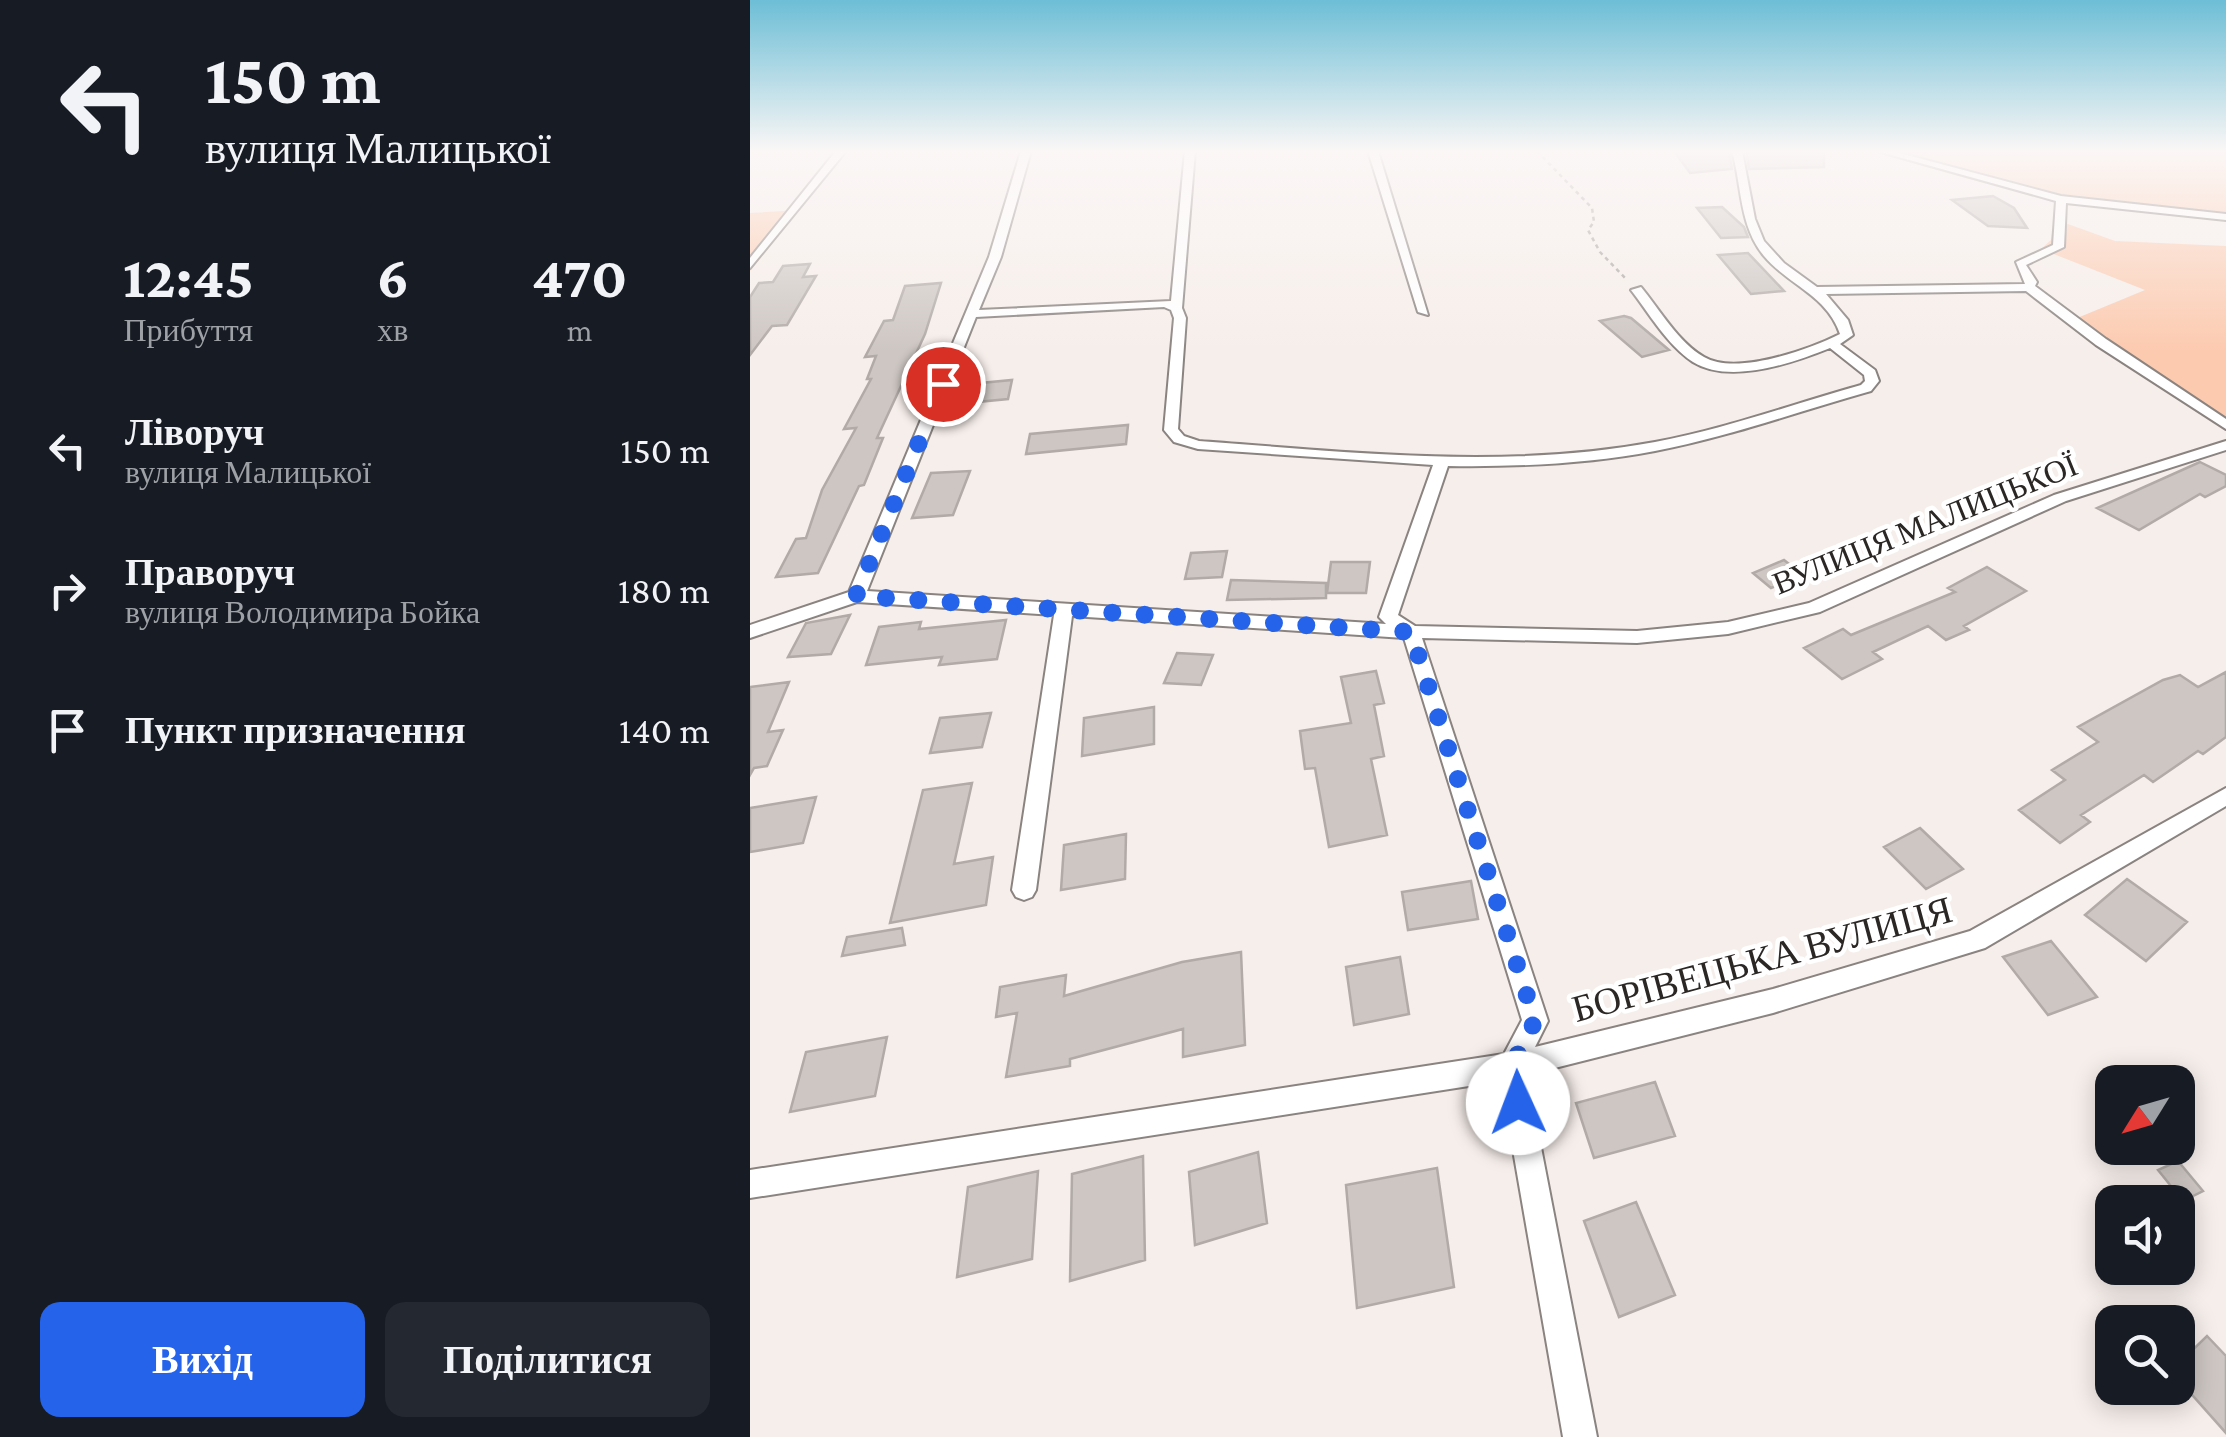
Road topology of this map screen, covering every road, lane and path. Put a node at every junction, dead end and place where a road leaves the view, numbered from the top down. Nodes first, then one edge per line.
1 (787, 218) edge
2 (1006, 218) edge
3 (1184, 218) edge
4 (1395, 218) edge
5 (1593, 218) edge
6 (1750, 218) edge
7 (2059, 218) edge
8 (750, 265) edge
9 (2029, 287) junction
10 (1637, 290) joint
11 (1814, 291) junction
12 (1176, 308) junction
13 (1424, 312) dead end
14 (972, 314) junction
15 (1833, 344) junction
16 (2226, 426) edge
17 (2226, 445) edge
18 (1441, 463) junction
19 (856, 596) junction
20 (1064, 609) junction
21 (750, 632) edge
22 (1411, 632) junction
23 (2226, 796) edge
24 (1024, 890) dead end
25 (1512, 1066) junction
26 (750, 1184) edge
27 (1580, 1437) edge

1 - 8 street
2 - 14 street
3 - 12 street
4 - 13 street
5 - 10 path
6 - 11 street
7 - 9 street
9 - 11 street
9 - 16 street
10 - 15 street
11 - 15 street
12 - 14 street
12 - 18 street
14 - 19 street
15 - 18 street
17 - 22 street, ВУЛИЦЯ МАЛИЦЬКОЇ
18 - 22 street
19 - 20 street, ВУЛИЦЯ МАЛИЦЬКОЇ
19 - 21 street, ВУЛИЦЯ МАЛИЦЬКОЇ
20 - 22 street, ВУЛИЦЯ МАЛИЦЬКОЇ
20 - 24 street
22 - 25 street
23 - 25 street, БОРІВЕЦЬКА ВУЛИЦЯ
25 - 26 street, БОРІВЕЦЬКА ВУЛИЦЯ
25 - 27 street

